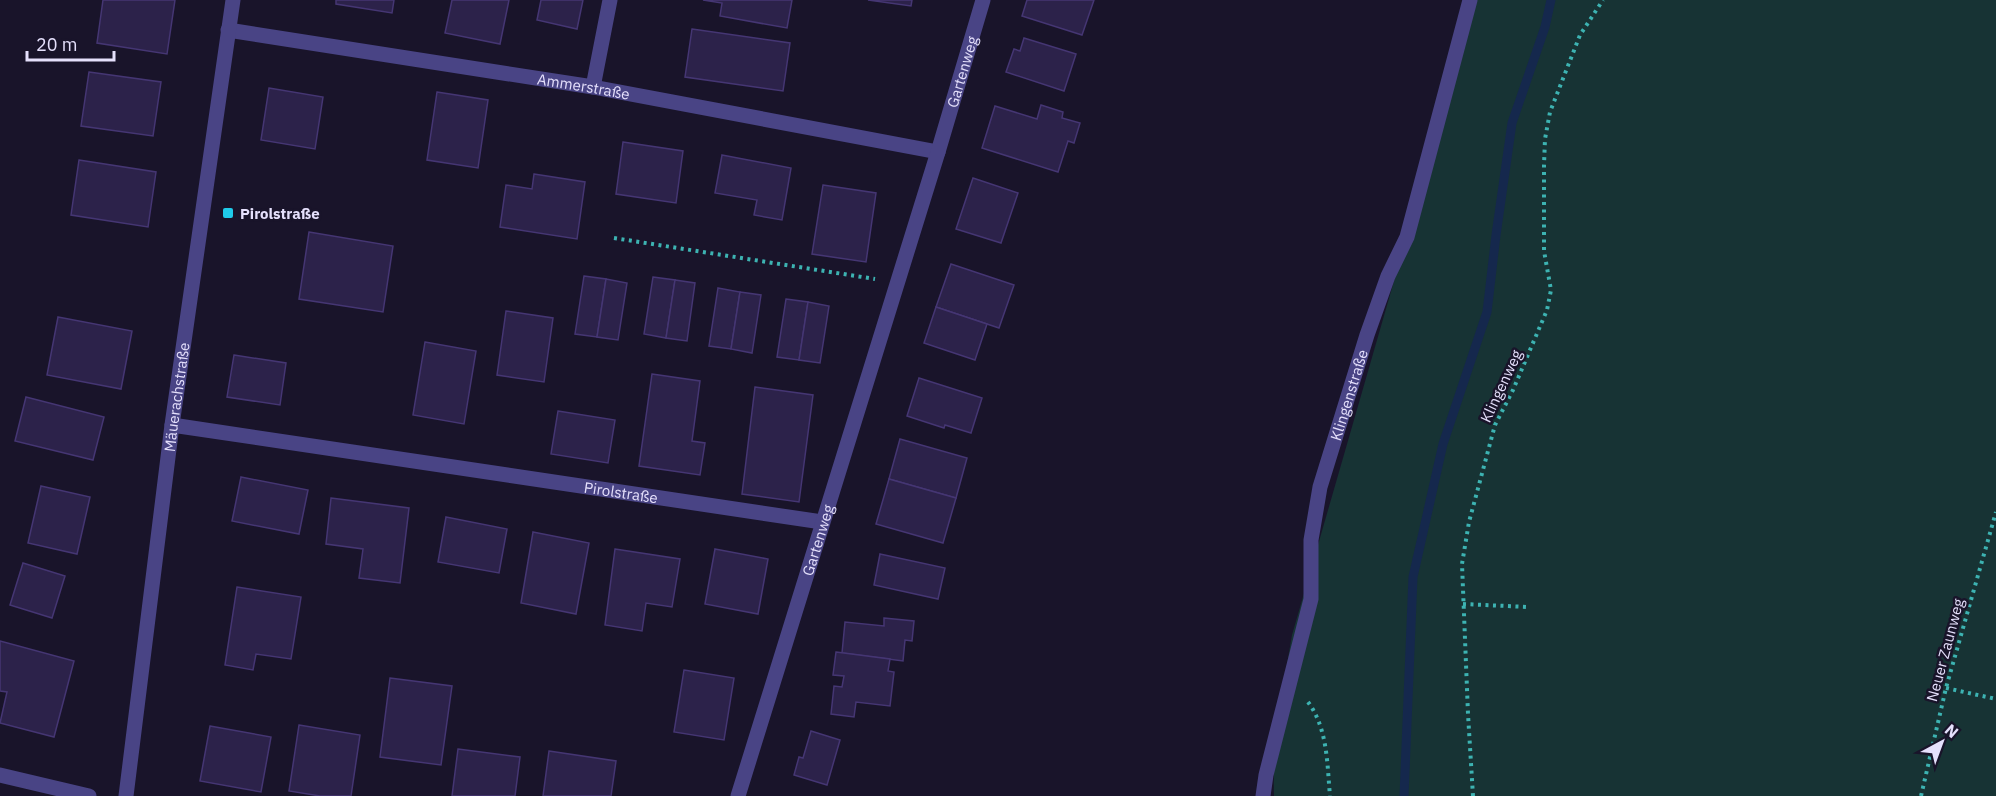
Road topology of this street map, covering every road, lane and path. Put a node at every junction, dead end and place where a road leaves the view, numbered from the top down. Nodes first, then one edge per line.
1 (233, 0) edge
2 (610, 0) edge
3 (983, 0) edge
4 (1470, 0) edge
5 (1604, 0) edge
6 (228, 30) junction
7 (593, 87) junction
8 (938, 152) junction
9 (614, 238) dead end
10 (897, 282) junction
11 (172, 425) junction
12 (1996, 512) edge
13 (822, 522) junction
14 (1463, 604) junction
15 (1528, 607) dead end
16 (1946, 688) junction
17 (1288, 691) junction
18 (1996, 699) edge
19 (0, 775) edge
20 (89, 796) edge
21 (126, 796) edge
22 (738, 796) edge
23 (1263, 796) edge
24 (1330, 796) edge
25 (1473, 796) edge
26 (1921, 796) edge

1 - 6 street, Mäuerachstraße
2 - 7 street
3 - 8 street, Gartenweg
4 - 17 street, Klingenstraße
5 - 14 path, Klingenweg
6 - 7 street, Ammerstraße
6 - 11 street, Mäuerachstraße
7 - 8 street, Ammerstraße
8 - 10 street, Gartenweg
9 - 10 path
10 - 13 street, Gartenweg
11 - 13 street, Pirolstraße
11 - 21 street, Mäuerachstraße
12 - 16 path, Neuer Zaunweg
13 - 22 street, Gartenweg
14 - 15 path
14 - 25 path, Klingenweg
16 - 18 path
16 - 26 path, Neuer Zaunweg
17 - 23 street, Klingenstraße
17 - 24 path
19 - 20 street

